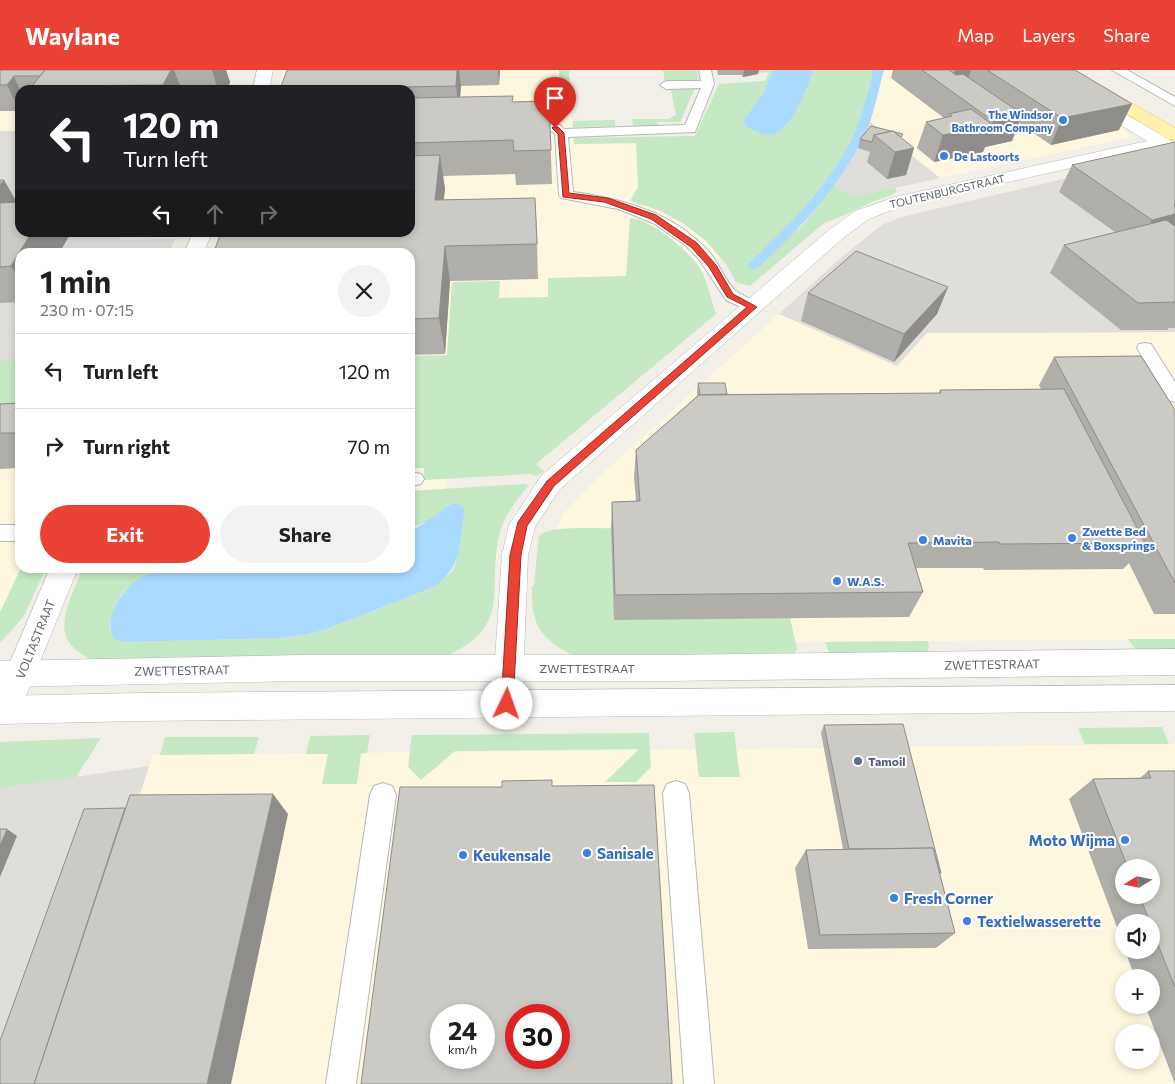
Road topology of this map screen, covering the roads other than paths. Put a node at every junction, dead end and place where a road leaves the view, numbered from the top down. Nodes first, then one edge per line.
1 (265, 70) edge
2 (705, 70) edge
3 (1039, 70) edge
4 (1063, 70) edge
5 (1089, 70) edge
6 (1118, 70) edge
7 (708, 84) junction
8 (262, 85) edge
9 (666, 85) dead end
10 (1175, 102) edge
11 (510, 119) edge
12 (1175, 119) edge
13 (561, 133) junction
14 (1170, 143) edge
15 (753, 307) junction
16 (1145, 348) dead end
17 (1175, 396) edge
18 (0, 533) edge
19 (15, 533) edge
20 (61, 573) edge
21 (1175, 662) edge
22 (509, 669) junction
23 (10, 674) edge
24 (1175, 698) edge
25 (507, 704) junction
26 (2, 710) edge
27 (676, 793) dead end
28 (383, 795) dead end
29 (341, 1084) edge
30 (699, 1084) edge

1 - 8 street
2 - 7 lane
3 - 14 street
4 - 14 main road
5 - 12 main road
6 - 10 lane
7 - 9 lane
7 - 13 lane
11 - 13 lane
13 - 15 lane
14 - 15 street, TOUTENBURGSTRAAT
15 - 22 street, TOUTENBURGSTRAAT
16 - 17 lane
18 - 19 lane
20 - 23 street, VOLTASTRAAT
21 - 22 street, ZWETTESTRAAT
22 - 23 street, ZWETTESTRAAT
22 - 25 street, TOUTENBURGSTRAAT
23 - 26 street, VOLTASTRAAT
24 - 25 street
25 - 26 street
27 - 30 lane
28 - 29 lane

